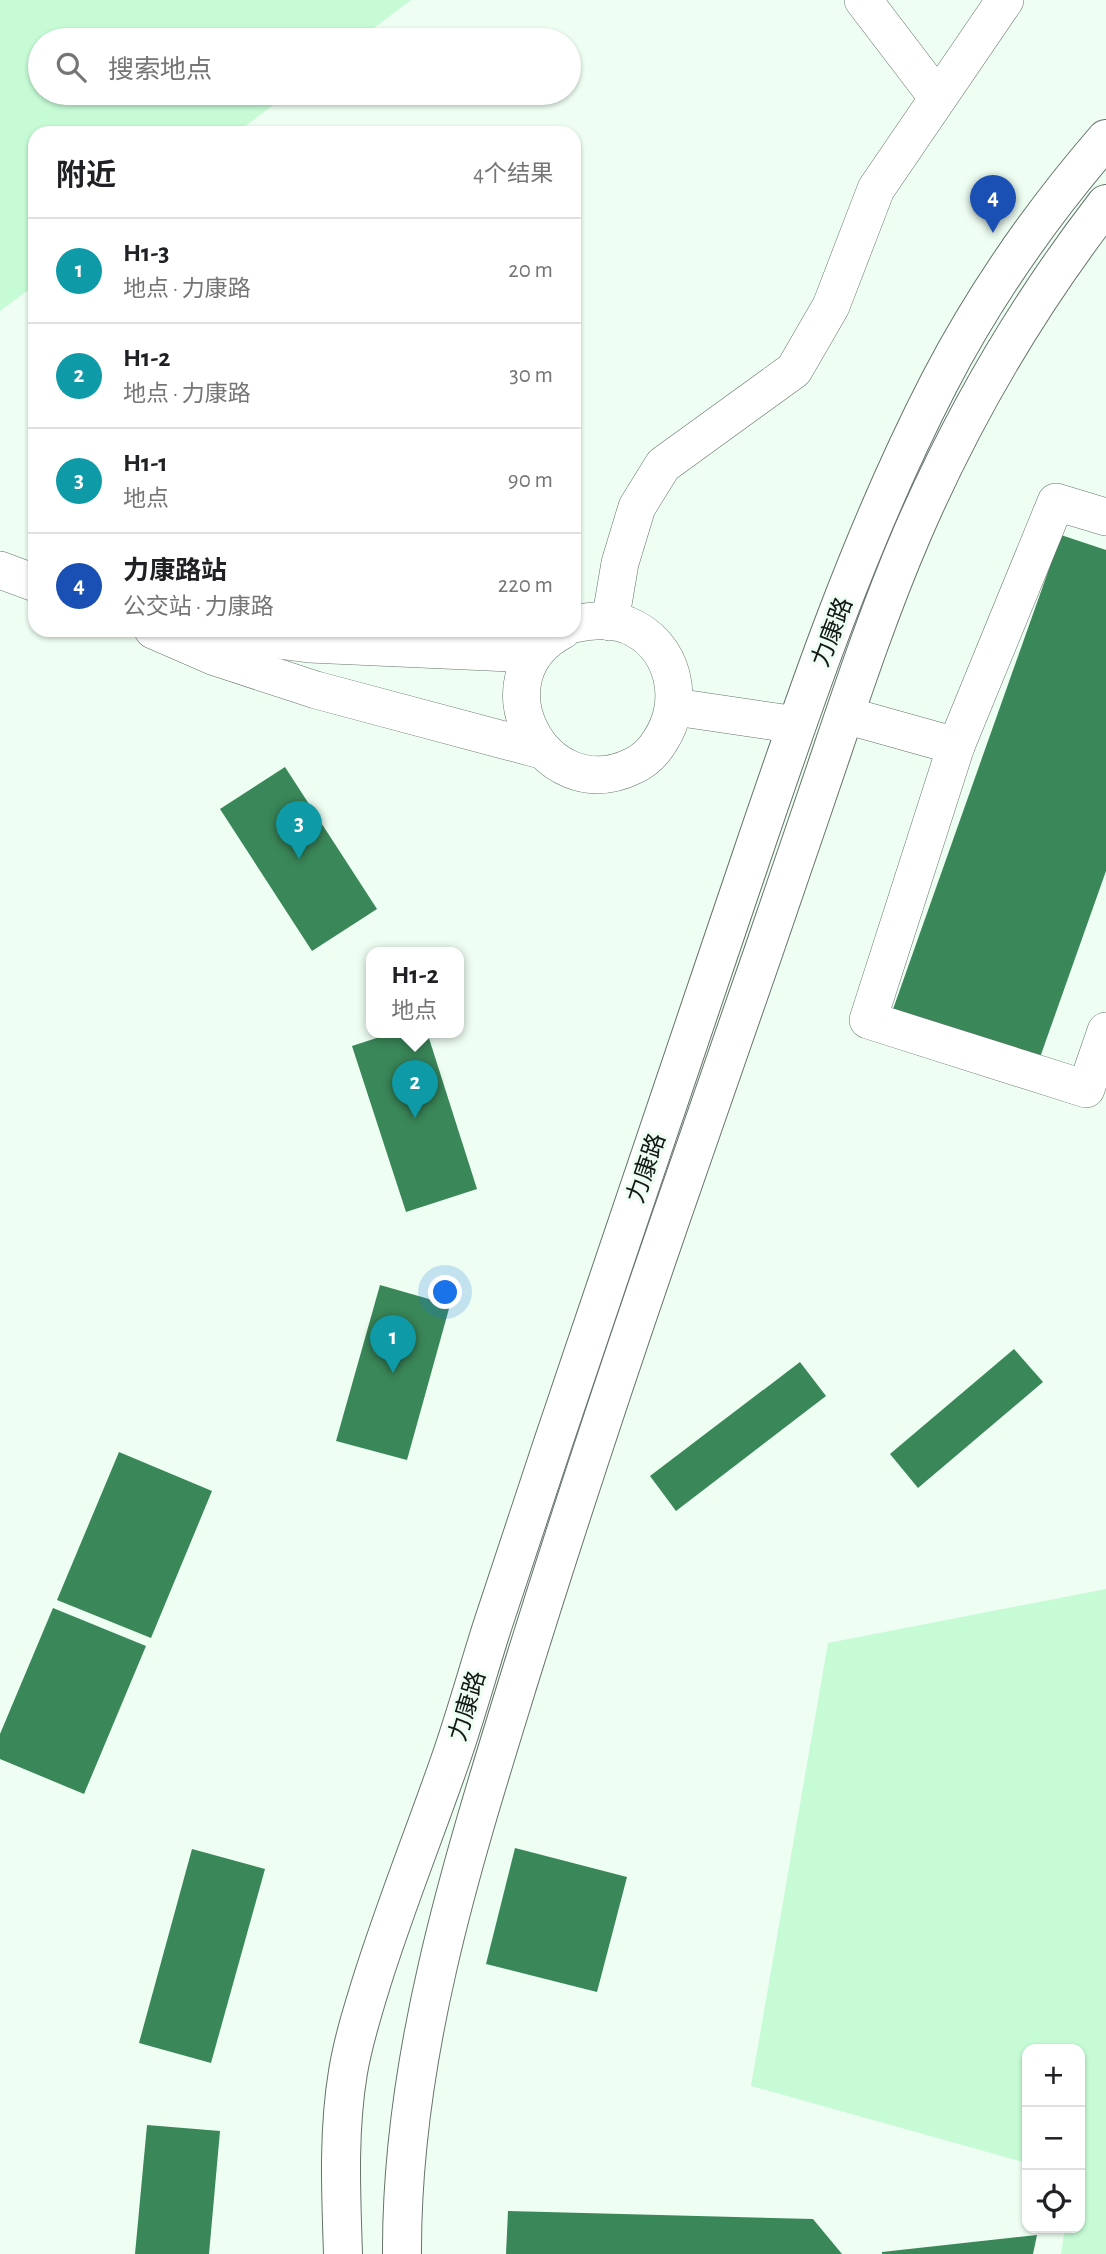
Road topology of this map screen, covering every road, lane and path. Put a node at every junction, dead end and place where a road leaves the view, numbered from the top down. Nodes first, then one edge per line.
1 (863, 0) edge
2 (1000, 2) edge
3 (937, 97) junction
4 (1106, 139) edge
5 (1106, 204) edge
6 (1106, 517) edge
7 (0, 570) edge
8 (28, 580) edge
9 (592, 623) edge
10 (169, 637) edge
11 (256, 637) edge
12 (550, 637) edge
13 (534, 654) junction
14 (675, 707) junction
15 (845, 715) junction
16 (797, 725) junction
17 (956, 746) junction
18 (541, 750) junction
19 (1106, 1031) edge
20 (343, 2254) edge
21 (402, 2254) edge

1 - 3 street
2 - 3 street
3 - 9 street
4 - 16 street, 力康路
5 - 15 street, 力康路
6 - 17 street
7 - 8 street
9 - 14 street
10 - 18 street
11 - 13 street
12 - 13 street
13 - 18 street
14 - 16 street
14 - 18 street
15 - 17 street
15 - 21 street, 力康路
16 - 20 street, 力康路
17 - 19 street

